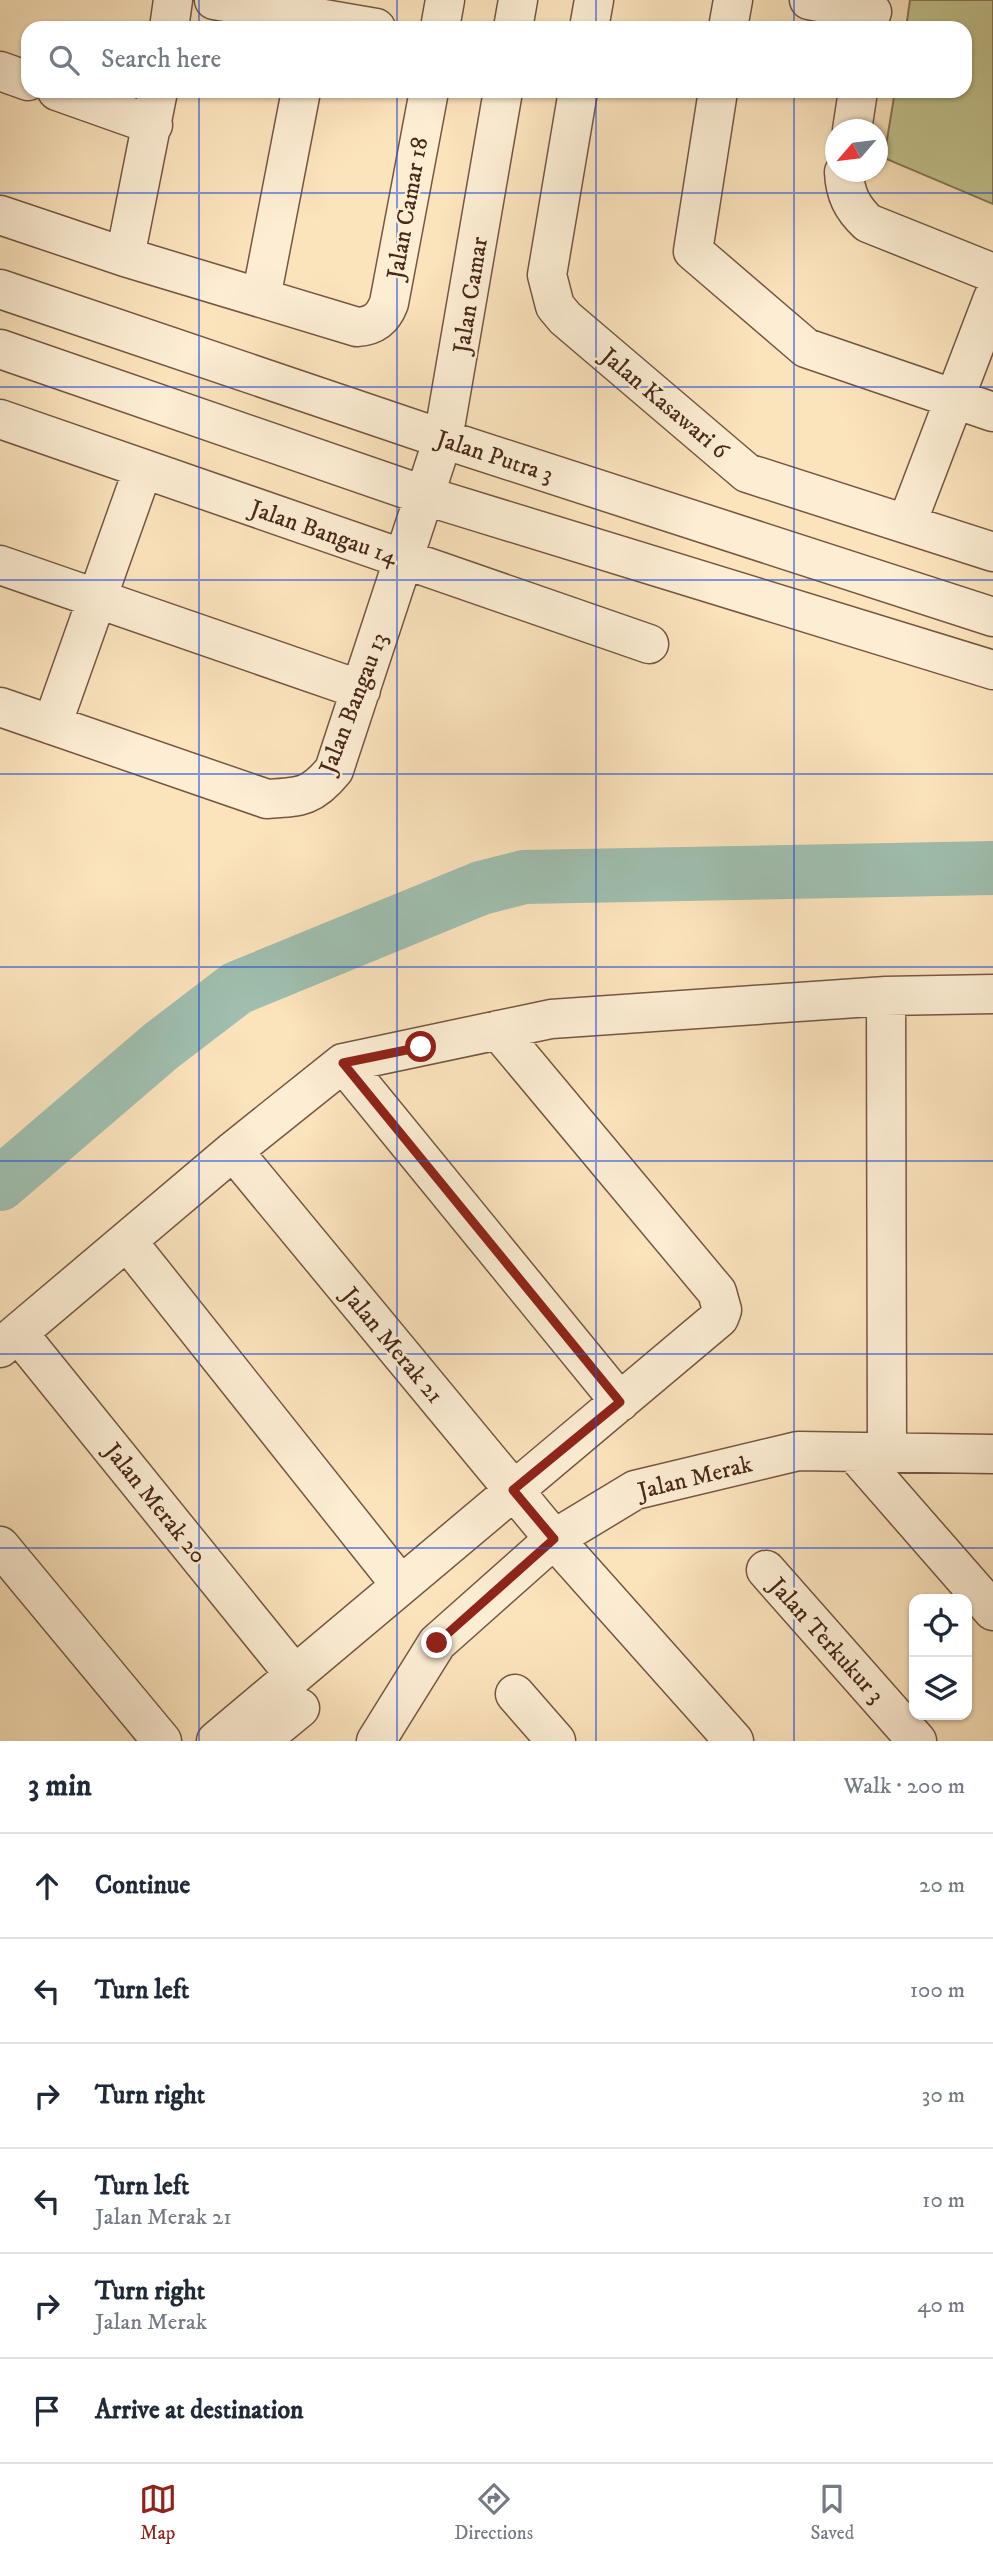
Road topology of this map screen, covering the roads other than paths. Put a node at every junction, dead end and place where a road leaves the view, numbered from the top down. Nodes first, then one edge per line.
1 (173, 0) edge
2 (214, 0) edge
3 (445, 0) edge
4 (518, 0) edge
5 (594, 0) edge
6 (733, 0) edge
7 (808, 0) edge
8 (871, 13) edge
9 (315, 15) edge
10 (170, 21) edge
11 (343, 21) edge
12 (441, 21) edge
13 (514, 21) edge
14 (590, 21) edge
15 (729, 21) edge
16 (0, 71) edge
17 (21, 78) edge
18 (98, 98) edge
19 (299, 98) edge
20 (428, 98) edge
21 (502, 98) edge
22 (577, 98) edge
23 (717, 98) edge
24 (857, 98) edge
25 (156, 108) edge
26 (854, 119) edge
27 (846, 182) edge
28 (0, 215) edge
29 (125, 257) junction
30 (993, 273) edge
31 (0, 289) edge
32 (261, 298) junction
33 (993, 298) edge
34 (0, 349) edge
35 (957, 399) junction
36 (993, 412) edge
37 (0, 419) edge
38 (443, 439) junction
39 (143, 469) junction
40 (426, 496) junction
41 (906, 523) junction
42 (993, 552) edge
43 (405, 559) junction
44 (0, 565) edge
45 (97, 599) junction
46 (993, 617) edge
47 (649, 644) dead end
48 (993, 670) edge
49 (361, 690) junction
50 (0, 707) edge
51 (52, 725) junction
52 (993, 994) edge
53 (886, 996) junction
54 (498, 1030) junction
55 (343, 1063) junction
56 (233, 1151) junction
57 (127, 1241) junction
58 (9, 1341) edge
59 (620, 1402) junction
60 (871, 1454) junction
61 (993, 1454) edge
62 (513, 1490) junction
63 (554, 1539) junction
64 (0, 1546) edge
65 (766, 1570) dead end
66 (400, 1584) junction
67 (993, 1611) edge
68 (297, 1690) junction
69 (516, 1695) dead end
70 (378, 1740) edge
71 (162, 1741) edge
72 (216, 1741) edge
73 (260, 1741) edge
74 (556, 1741) edge
75 (734, 1741) edge
76 (917, 1741) edge

1 - 10 street
2 - 9 street
3 - 12 street
4 - 13 street
5 - 14 street
6 - 15 street
7 - 8 street
9 - 11 street
16 - 17 street
18 - 25 street
19 - 32 street
20 - 32 street, Jalan Camar 18
21 - 38 street, Jalan Camar
22 - 41 street, Jalan Kasawari 6
23 - 35 street
24 - 26 street
25 - 29 street
27 - 30 street
28 - 29 street
29 - 32 street
31 - 38 street, Jalan Putra 3
33 - 35 street
34 - 40 street
35 - 36 street
35 - 41 street
37 - 39 street, Jalan Bangau 14
38 - 40 street, Jalan Camar
38 - 46 street, Jalan Putra 3
39 - 43 street, Jalan Bangau 14
39 - 45 street
40 - 43 street, Jalan Bangau 13
40 - 48 street
41 - 42 street, Jalan Kasawari 6
43 - 47 street, Jalan Bangau 14
43 - 49 street, Jalan Bangau 13
44 - 45 street
45 - 49 street
45 - 51 street
49 - 51 street, Jalan Bangau 13
50 - 51 street, Jalan Bangau 13
52 - 53 street
53 - 54 street
53 - 60 street
54 - 55 street
54 - 59 street
55 - 56 street
55 - 59 street
56 - 57 street
56 - 62 street, Jalan Merak 21
57 - 58 street
57 - 66 street
58 - 68 street, Jalan Merak 20
59 - 62 street
60 - 61 street, Jalan Merak
60 - 63 street, Jalan Merak
60 - 67 street
62 - 63 street, Jalan Merak 21
62 - 66 street
63 - 70 street, Jalan Merak
63 - 75 street, Jalan Merak 21
64 - 71 street
65 - 76 street, Jalan Terkukur 3
66 - 68 street
68 - 72 street
68 - 73 street
69 - 74 street

